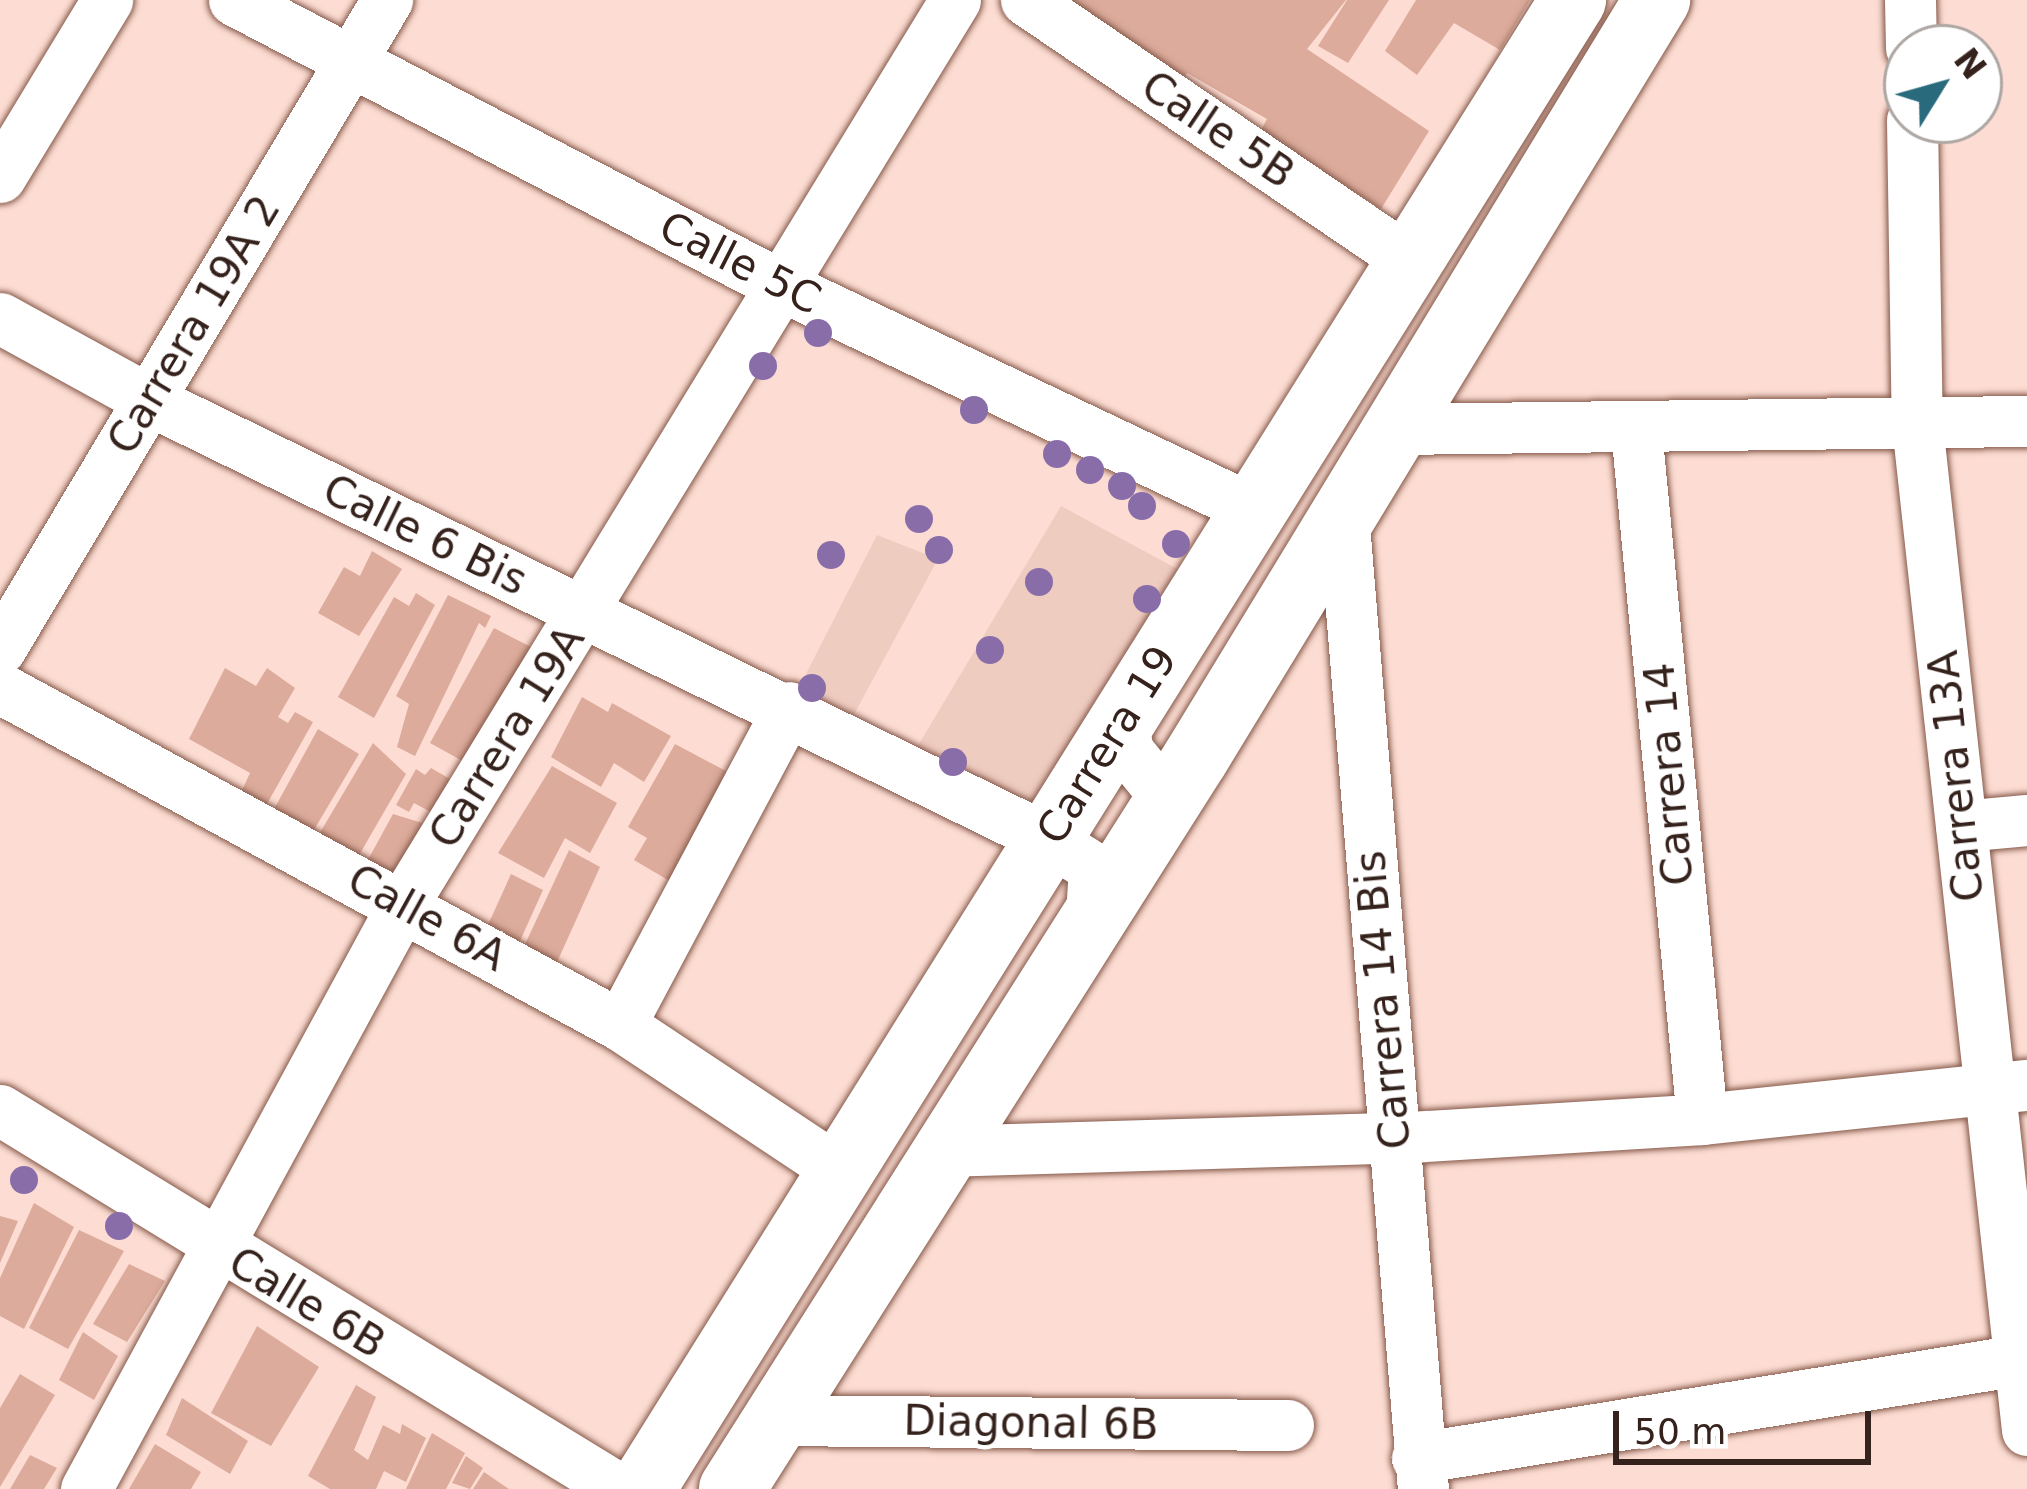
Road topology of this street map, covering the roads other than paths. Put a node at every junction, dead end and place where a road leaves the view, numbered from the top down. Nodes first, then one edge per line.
1 (107, 0) edge
2 (234, 0) edge
3 (387, 0) edge
4 (955, 0) edge
5 (1026, 0) edge
6 (1573, 0) edge
7 (1657, 0) edge
8 (350, 64) junction
9 (1912, 144) edge
10 (0, 177) edge
11 (1410, 261) junction
12 (782, 286) junction
13 (0, 318) edge
14 (149, 400) junction
15 (2027, 421) edge
16 (1917, 424) junction
17 (1395, 429) junction
18 (1636, 429) junction
19 (1254, 509) junction
20 (1343, 512) junction
21 (585, 614) junction
22 (0, 649) edge
23 (0, 688) edge
24 (789, 706) junction
25 (1122, 720) junction
26 (1196, 759) junction
27 (2027, 820) edge
28 (1961, 826) junction
29 (1048, 839) junction
30 (403, 904) junction
31 (1091, 915) junction
32 (620, 1025) junction
33 (2008, 1087) edge
34 (0, 1110) edge
35 (1702, 1119) junction
36 (1394, 1138) junction
37 (943, 1150) junction
38 (841, 1172) junction
39 (219, 1250) junction
40 (2019, 1360) junction
41 (775, 1420) junction
42 (1288, 1425) dead end
43 (2027, 1430) edge
44 (1420, 1473) edge
45 (86, 1489) edge
46 (619, 1489) edge
47 (642, 1489) edge
48 (732, 1489) edge

1 - 10 street
2 - 8 street, Calle 5C
3 - 8 street, Carrera 19A 2
4 - 12 street, Carrera 19A
5 - 11 street, Calle 5B
6 - 11 highway, Carrera 19
7 - 17 highway, Carrera 19
8 - 12 street, Calle 5C
8 - 14 street, Carrera 19A 2
9 - 16 street, Carrera 13A
11 - 19 highway, Carrera 19
12 - 19 street, Calle 5C
12 - 21 street, Carrera 19A
13 - 14 street, Calle 6 Bis
14 - 21 street, Calle 6 Bis
14 - 22 street, Carrera 19A 2
15 - 16 street
16 - 18 street
16 - 28 street, Carrera 13A
17 - 18 street
17 - 20 highway, Carrera 19
18 - 35 street, Carrera 14
19 - 25 highway, Carrera 19
20 - 26 highway, Carrera 19
20 - 36 street, Carrera 14 Bis
21 - 24 street, Calle 6 Bis
21 - 30 street, Carrera 19A
23 - 30 street, Calle 6A
24 - 29 street, Calle 6 Bis
24 - 32 street
25 - 26 street
25 - 29 highway, Carrera 19
26 - 31 highway, Carrera 19
27 - 28 street
28 - 33 street, Carrera 13A
29 - 31 street, Calle 6 Bis
29 - 38 highway, Carrera 19
30 - 32 street, Calle 6A
30 - 39 street, Carrera 19A
31 - 37 highway, Carrera 19
32 - 38 street, Calle 6A
33 - 35 street
33 - 40 street, Carrera 13A
34 - 39 street, Calle 6B
35 - 36 street
36 - 37 street
36 - 44 street, Carrera 14 Bis
37 - 41 highway, Carrera 19
38 - 47 highway, Carrera 19
39 - 45 street, Carrera 19A
39 - 46 street, Calle 6B
40 - 43 street, Carrera 13A
40 - 44 street
41 - 42 street, Diagonal 6B
41 - 48 highway, Carrera 19

